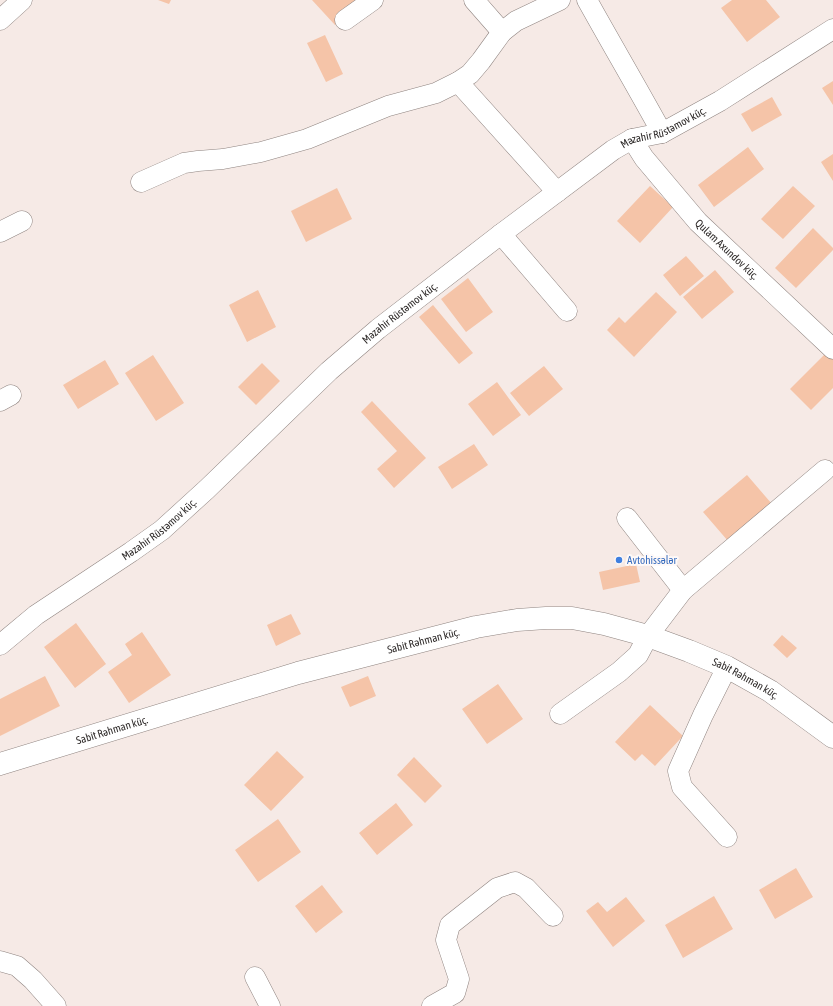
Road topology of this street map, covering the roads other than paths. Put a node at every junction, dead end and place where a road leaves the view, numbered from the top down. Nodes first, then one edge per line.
1 (22, 0) edge
2 (373, 0) edge
3 (474, 0) edge
4 (560, 0) edge
5 (587, 0) edge
6 (0, 20) edge
7 (345, 20) dead end
8 (833, 29) edge
9 (502, 32) junction
10 (458, 82) junction
11 (662, 134) junction
12 (632, 139) junction
13 (141, 182) dead end
14 (557, 192) junction
15 (22, 221) dead end
16 (0, 232) edge
17 (501, 234) junction
18 (567, 311) dead end
19 (833, 349) edge
20 (825, 470) dead end
21 (627, 518) dead end
22 (683, 590) junction
23 (648, 636) junction
24 (0, 645) edge
25 (727, 667) junction
26 (560, 714) dead end
27 (833, 737) edge
28 (0, 764) edge
29 (727, 837) dead end
30 (553, 916) dead end
31 (0, 961) edge
32 (255, 977) dead end
33 (56, 1006) edge
34 (270, 1006) edge
35 (432, 1006) edge

1 - 6 street
2 - 7 street
3 - 9 street
4 - 9 street
5 - 11 street
8 - 11 street, Məzahir Rüstəmov küç.
9 - 10 street
10 - 13 street
10 - 14 street
11 - 12 street, Məzahir Rüstəmov küç.
12 - 14 street, Məzahir Rüstəmov küç.
12 - 19 street, Qulam Axundov küç.
14 - 17 street, Məzahir Rüstəmov küç.
15 - 16 street
17 - 18 street
17 - 24 street, Məzahir Rüstəmov küç.
20 - 22 street
21 - 22 street
22 - 23 street
23 - 25 main road, Sabit Rəhman küç.
23 - 26 street
23 - 28 main road, Sabit Rəhman küç.
25 - 27 main road, Sabit Rəhman küç.
25 - 29 street
30 - 35 street
31 - 33 street
32 - 34 street

